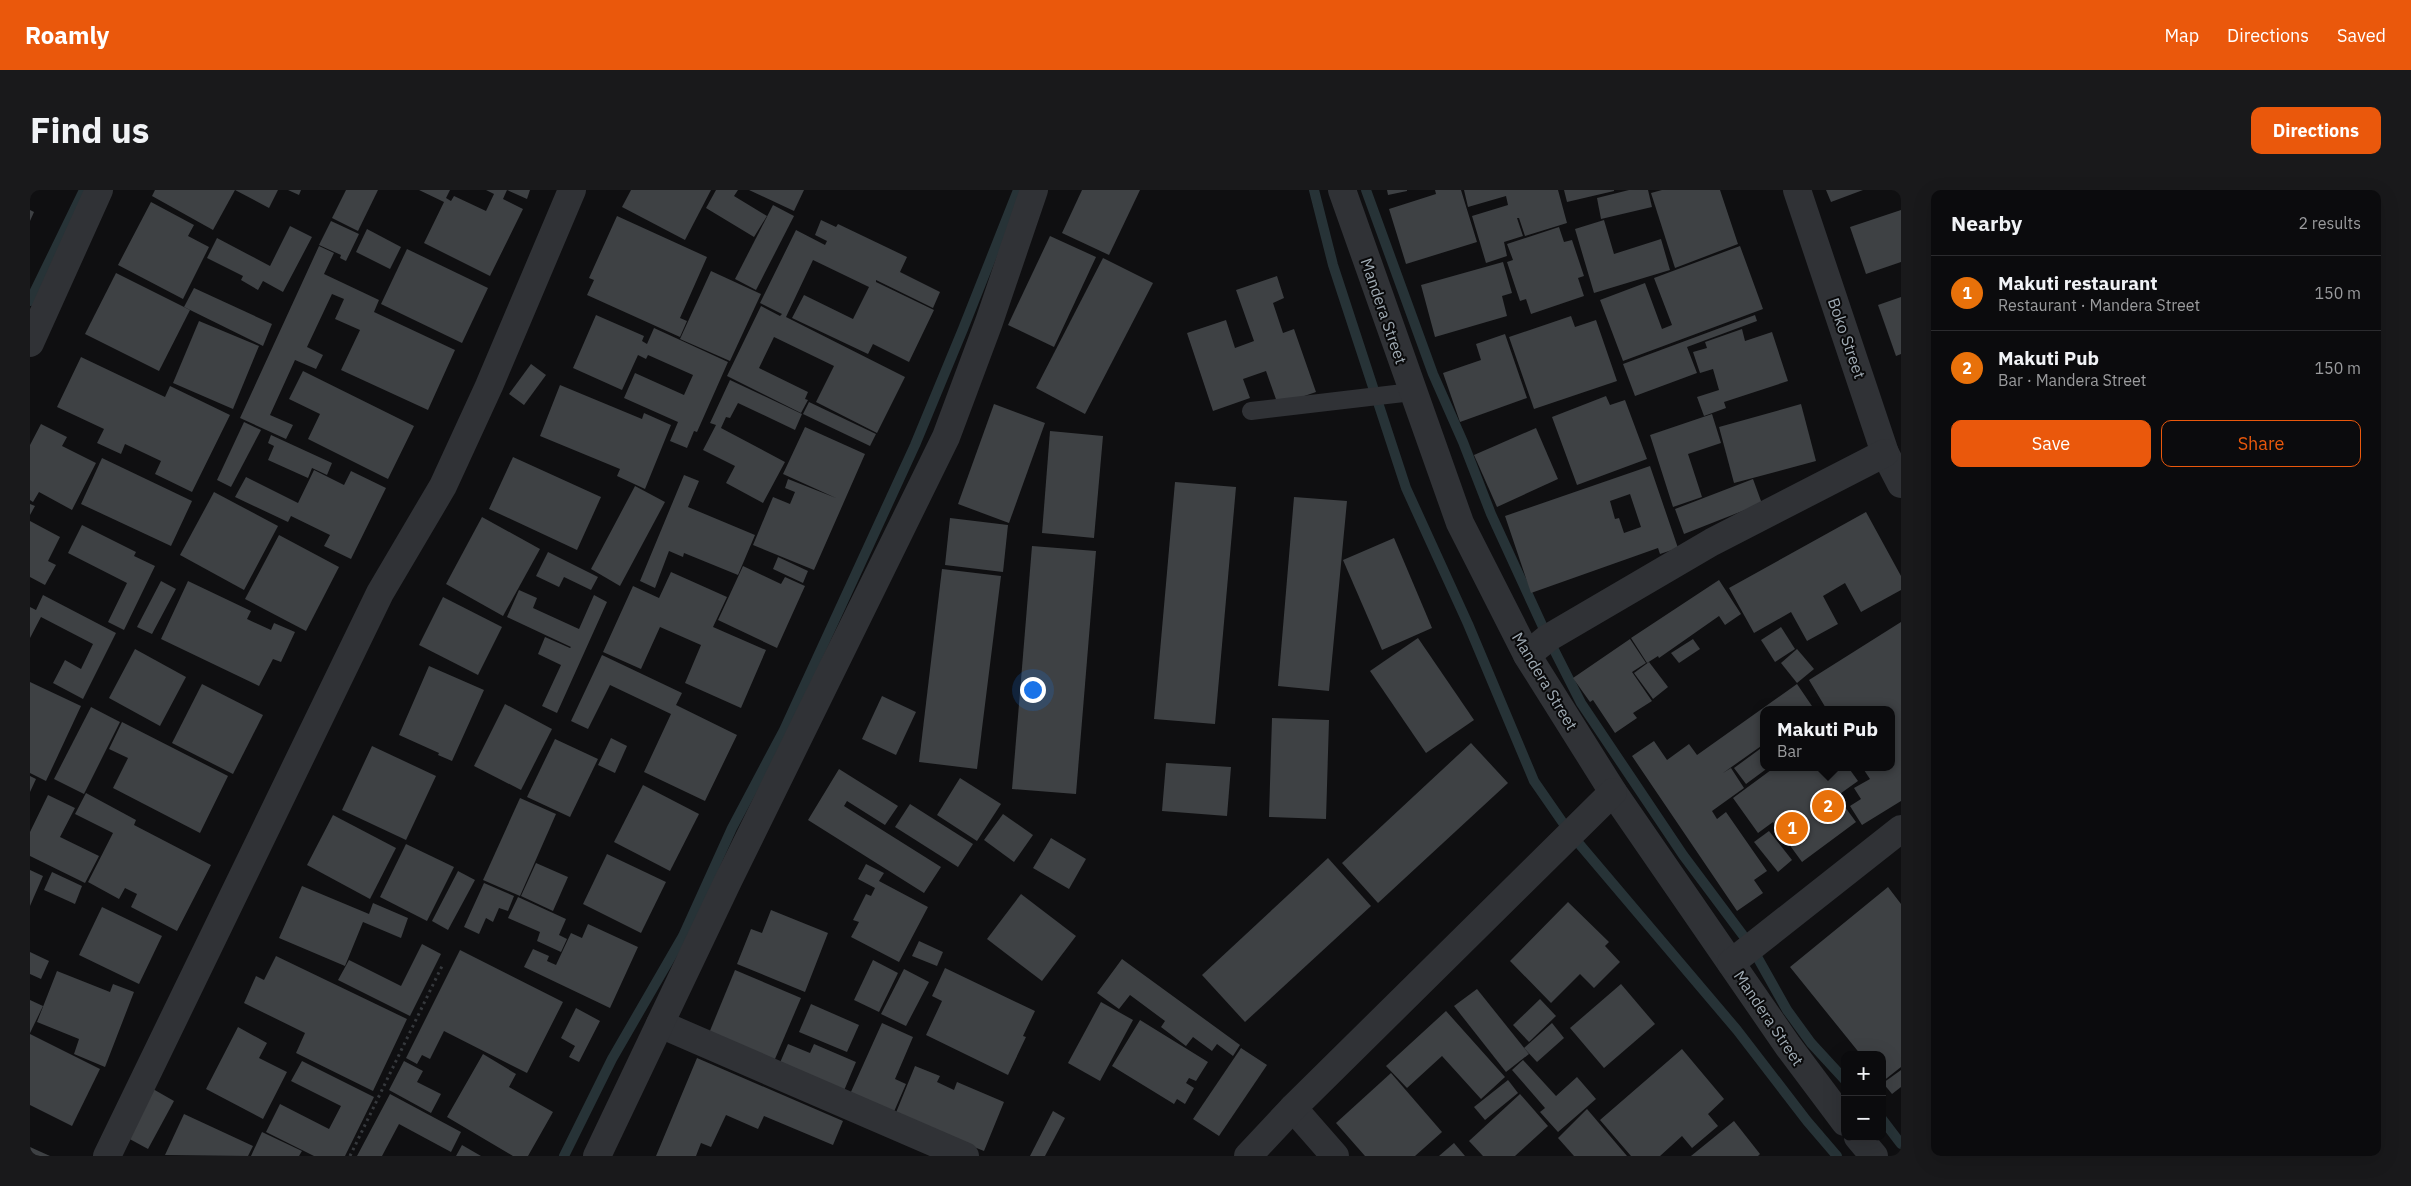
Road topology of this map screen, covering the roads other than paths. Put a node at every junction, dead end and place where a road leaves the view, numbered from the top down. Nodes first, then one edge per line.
1 (99, 190) edge
2 (572, 190) edge
3 (1034, 190) edge
4 (1342, 190) edge
5 (1797, 190) edge
6 (30, 342) edge
7 (1412, 392) junction
8 (1250, 411) dead end
9 (1886, 453) junction
10 (1901, 484) edge
11 (1527, 655) junction
12 (1613, 792) junction
13 (1901, 829) edge
14 (1732, 963) junction
15 (660, 1024) junction
16 (1293, 1108) junction
17 (1841, 1117) edge
18 (1861, 1141) edge
19 (107, 1156) edge
20 (597, 1156) edge
21 (966, 1156) edge
22 (1248, 1156) edge
23 (1335, 1156) edge
24 (1874, 1156) edge

1 - 6 street
2 - 19 street
3 - 15 street
4 - 7 street, Mandera Street
5 - 9 street, Boko Street
7 - 8 lane
7 - 11 street, Mandera Street
9 - 10 street, Boko Street
9 - 11 street
11 - 12 street, Mandera Street
12 - 14 street, Mandera Street
12 - 16 street
13 - 14 street
14 - 17 street, Mandera Street
15 - 20 street
15 - 21 street
16 - 22 street
16 - 23 street
18 - 24 street

